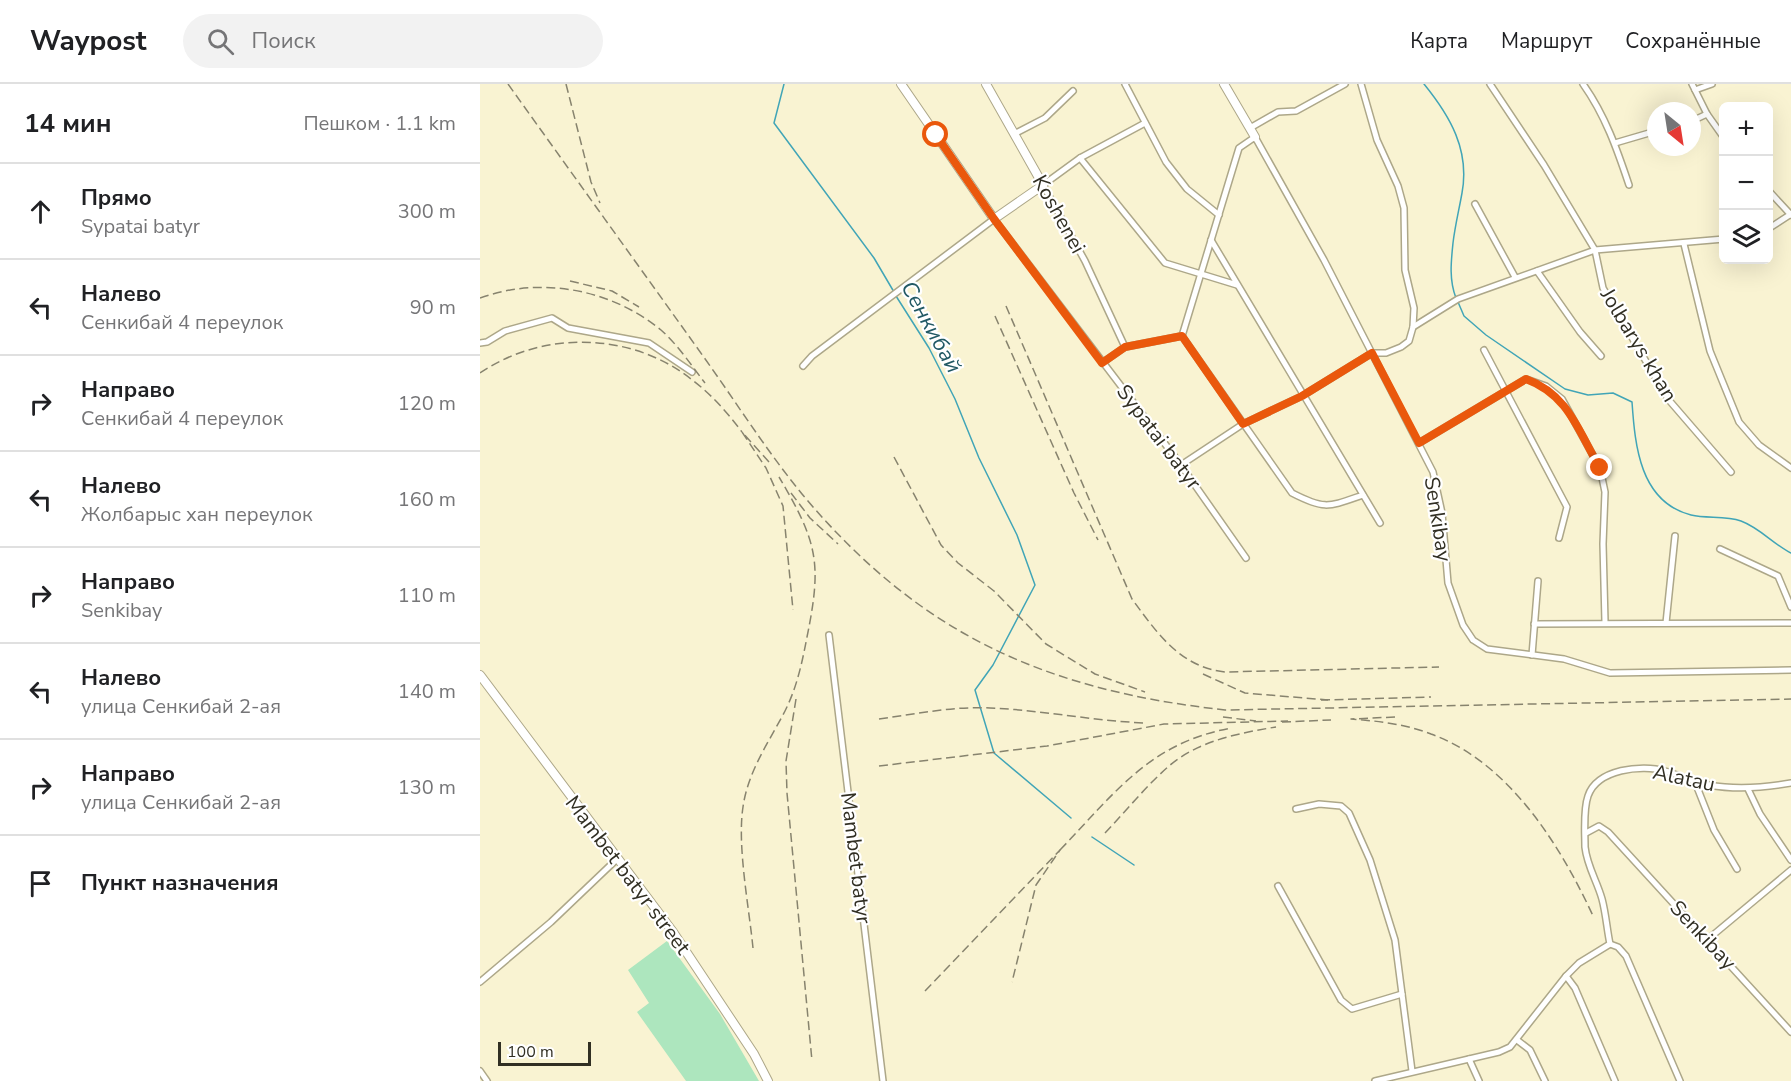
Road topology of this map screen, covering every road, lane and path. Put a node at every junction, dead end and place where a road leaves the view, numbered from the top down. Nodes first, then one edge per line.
1 (901, 84) edge
2 (986, 84) edge
3 (1125, 84) edge
4 (1224, 84) edge
5 (1345, 84) edge
6 (1361, 84) edge
7 (1490, 84) edge
8 (1583, 84) edge
9 (1712, 84) edge
10 (1694, 87) edge
11 (1073, 91) dead end
12 (1707, 114) junction
13 (1701, 117) edge
14 (1145, 123) junction
15 (1250, 128) junction
16 (1719, 131) edge
17 (1014, 134) junction
18 (1647, 134) edge
19 (1255, 137) junction
20 (1615, 143) junction
21 (1080, 158) junction
22 (1042, 185) junction
23 (1629, 185) dead end
24 (1773, 195) edge
25 (1475, 204) dead end
26 (1219, 215) junction
27 (1791, 215) edge
28 (994, 219) junction
29 (1773, 226) edge
30 (1211, 240) junction
31 (1719, 240) edge
32 (1684, 244) junction
33 (1595, 250) junction
34 (1537, 271) junction
35 (1201, 273) junction
36 (1515, 278) junction
37 (1237, 285) junction
38 (1413, 327) junction
39 (1182, 336) junction
40 (480, 343) edge
41 (1125, 347) junction
42 (1484, 350) dead end
43 (1372, 353) junction
44 (1601, 356) dead end
45 (1102, 363) junction
46 (803, 366) dead end
47 (692, 372) dead end
48 (1508, 391) junction
49 (1302, 396) junction
50 (1243, 424) junction
51 (1419, 443) junction
52 (1181, 465) junction
53 (1791, 468) edge
54 (1731, 472) dead end
55 (1363, 495) junction
56 (1380, 523) dead end
57 (1675, 536) dead end
58 (1559, 538) dead end
59 (1720, 549) dead end
60 (1246, 558) dead end
61 (1538, 581) dead end
62 (1791, 607) edge
63 (1605, 622) junction
64 (1666, 623) junction
65 (1791, 623) edge
66 (1534, 624) junction
67 (829, 635) dead end
68 (1532, 655) junction
69 (1791, 670) edge
70 (480, 675) edge
71 (1695, 782) junction
72 (1791, 783) edge
73 (1748, 789) junction
74 (1296, 809) dead end
75 (1586, 833) junction
76 (617, 859) junction
77 (1791, 860) edge
78 (1737, 869) dead end
79 (1791, 870) edge
80 (1278, 886) dead end
81 (1707, 940) junction
82 (1610, 944) junction
83 (1566, 976) junction
84 (480, 982) edge
85 (1402, 994) junction
86 (1791, 1032) edge
87 (1517, 1040) junction
88 (1469, 1059) junction
89 (480, 1071) edge
90 (1412, 1071) junction
91 (488, 1081) edge
92 (768, 1081) edge
93 (882, 1081) edge
94 (1375, 1081) edge
95 (1479, 1081) edge
96 (1545, 1081) edge
97 (1615, 1081) edge
98 (1680, 1081) edge

1 - 28 main road, Sypatai batyr
2 - 17 main road, Koshenei
3 - 14 street
4 - 15 main road, Senkibay
5 - 15 street
6 - 38 street
7 - 33 street, Jolbarys khan
8 - 20 street
9 - 10 street
10 - 12 street
11 - 17 street
12 - 13 street
12 - 16 street
14 - 21 street
14 - 26 street
15 - 19 main road, Senkibay
17 - 22 main road, Koshenei
18 - 20 street
19 - 26 street
19 - 43 street, Senkibay
20 - 23 street
21 - 22 street
21 - 35 street
22 - 28 main road
22 - 41 street, Koshenei
24 - 27 street
25 - 36 street
26 - 30 street
27 - 29 street
28 - 45 street, Sypatai batyr
28 - 46 street
30 - 35 street
30 - 37 street
31 - 32 street
32 - 33 street
32 - 53 street
33 - 34 street
33 - 54 street, Jolbarys khan
34 - 36 street
34 - 44 street
35 - 37 street
35 - 39 street
36 - 38 street
37 - 49 street
38 - 43 street
39 - 41 street
39 - 50 street
40 - 47 street
41 - 45 street
42 - 48 street
43 - 49 street
43 - 51 street, Senkibay
45 - 52 street, Sypatai batyr
48 - 51 street
48 - 58 street
48 - 63 street
49 - 50 street
49 - 55 street
50 - 52 street
50 - 55 street
51 - 68 street, Senkibay
52 - 60 street, Sypatai batyr
55 - 56 street
57 - 64 street
59 - 62 street
61 - 66 street
63 - 64 street
63 - 66 street
64 - 65 street
66 - 68 street
67 - 93 street, Mambet batyr
68 - 69 street, Senkibay
70 - 76 main road, Mambet batyr street
71 - 73 street, Alatau
71 - 75 street, Alatau
71 - 78 street
72 - 73 street, Alatau
73 - 77 street
74 - 85 street
75 - 81 street, Senkibay
75 - 82 street, Alatau
76 - 84 street
76 - 92 main road, Mambet batyr street
79 - 81 street
80 - 85 street
81 - 86 street, Senkibay
82 - 83 street
82 - 98 street
83 - 87 street
83 - 97 street
85 - 90 street
87 - 88 street
87 - 96 street
88 - 90 street
88 - 95 street
89 - 91 street
90 - 94 street

